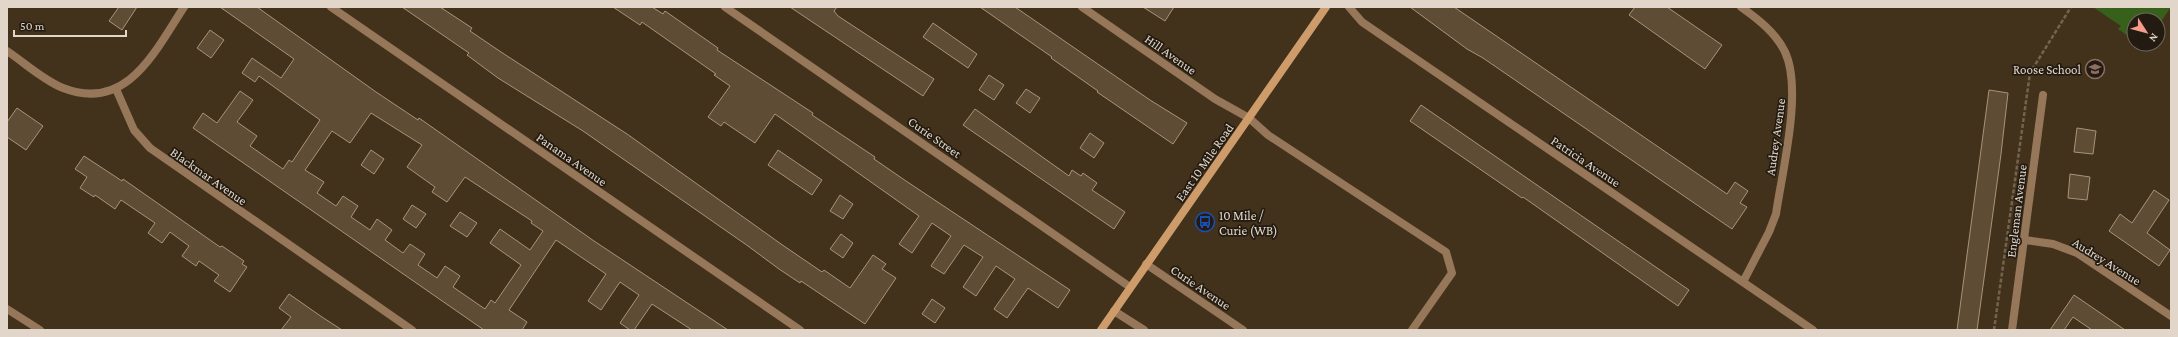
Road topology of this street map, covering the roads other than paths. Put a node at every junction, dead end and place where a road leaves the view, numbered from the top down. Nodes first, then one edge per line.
1 (184, 7) edge
2 (331, 7) edge
3 (726, 7) edge
4 (1082, 7) edge
5 (1326, 7) edge
6 (1349, 7) edge
7 (1741, 7) edge
8 (7, 51) edge
9 (116, 89) junction
10 (2043, 95) dead end
11 (1249, 118) junction
12 (2025, 240) junction
13 (1146, 264) junction
14 (1743, 282) junction
15 (1130, 287) junction
16 (7, 309) edge
17 (1114, 311) junction
18 (2171, 316) edge
19 (40, 330) edge
20 (412, 330) edge
21 (800, 330) edge
22 (1101, 330) edge
23 (1144, 330) edge
24 (1242, 330) edge
25 (1412, 330) edge
26 (1813, 330) edge
27 (2012, 330) edge

1 - 9 street
2 - 21 street, Panama Avenue
3 - 15 street, Curie Street
4 - 11 street, Hill Avenue
5 - 11 main road, East 10 Mile Road
6 - 14 street, Patricia Avenue
7 - 14 street, Audrey Avenue
8 - 9 street
9 - 20 street, Blackmar Avenue
10 - 12 street, Engleman Avenue
11 - 13 main road, East 10 Mile Road
11 - 25 street, Hill Avenue
12 - 18 street, Audrey Avenue
12 - 27 street, Engleman Avenue
13 - 15 main road, East 10 Mile Road
13 - 24 street, Curie Avenue
14 - 26 street, Patricia Avenue
15 - 17 main road, East 10 Mile Road
16 - 19 street
17 - 22 main road, East 10 Mile Road
17 - 23 street

